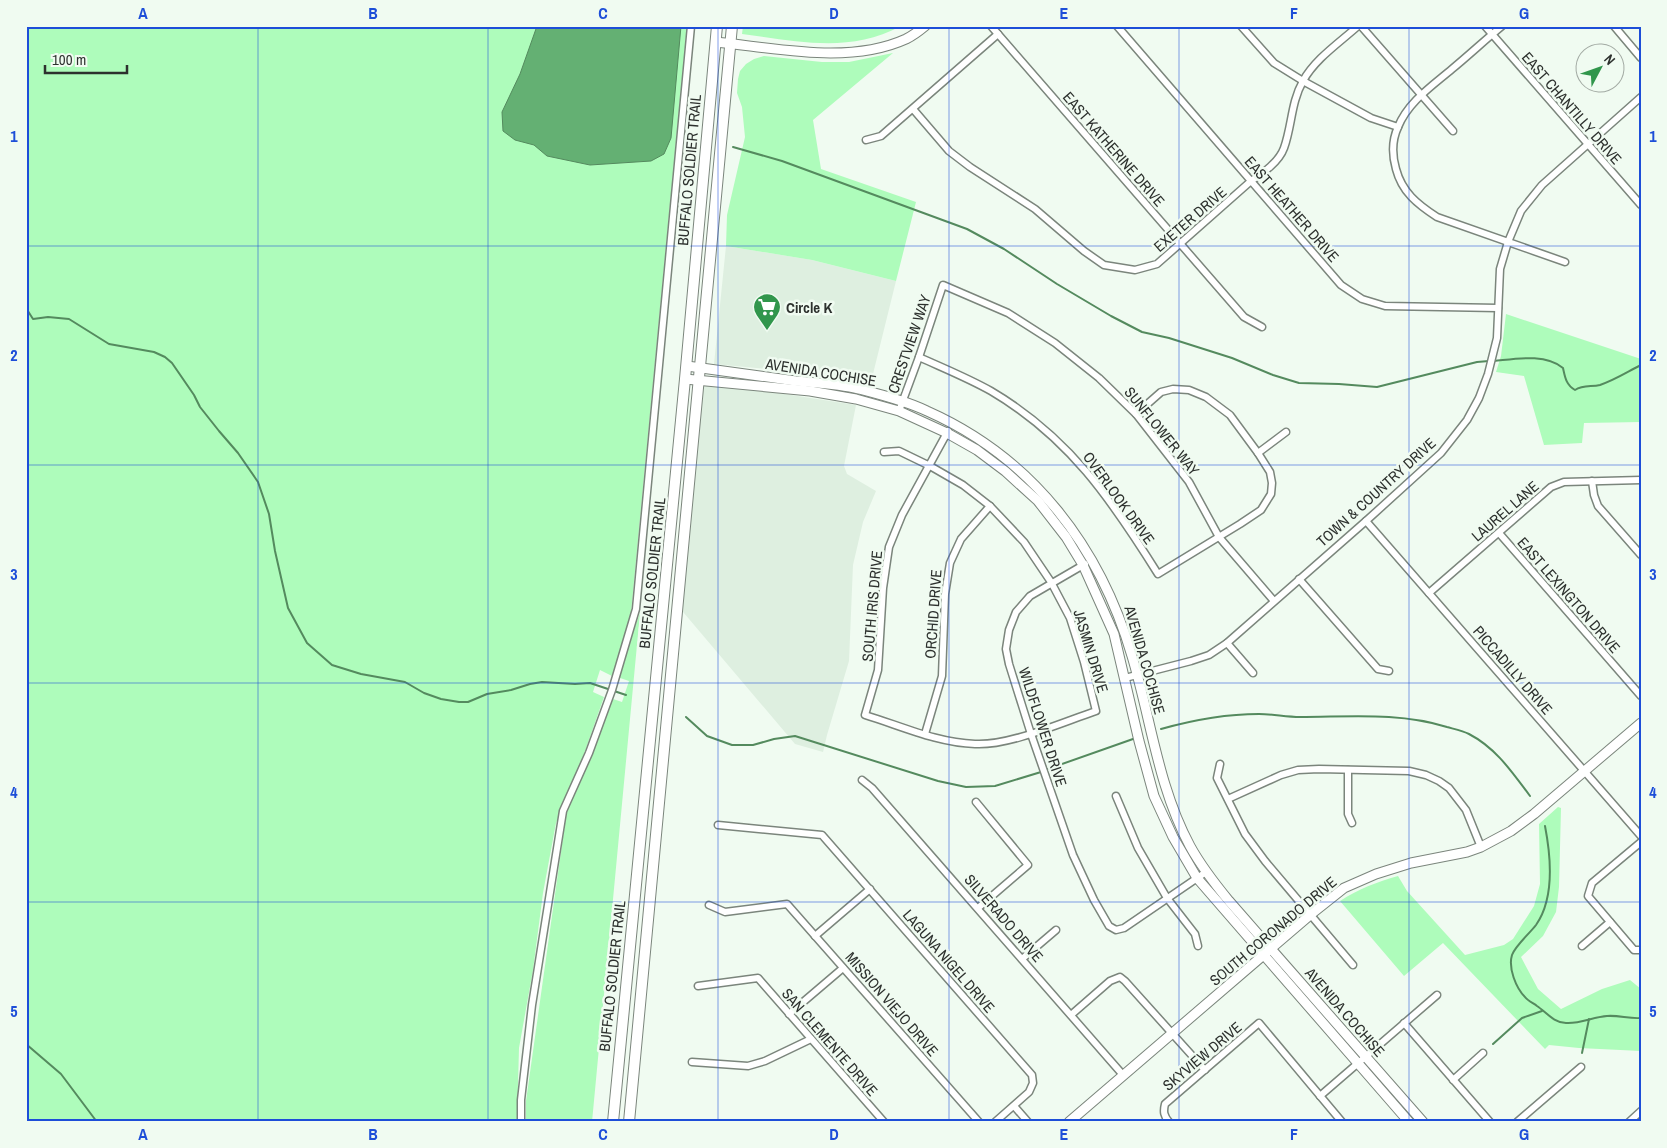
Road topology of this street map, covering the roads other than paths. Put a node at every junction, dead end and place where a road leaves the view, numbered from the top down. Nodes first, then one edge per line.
1 (691, 26) edge
2 (717, 26) edge
3 (732, 26) edge
4 (925, 26) edge
5 (991, 26) edge
6 (1117, 26) edge
7 (1242, 26) edge
8 (1360, 26) edge
9 (1485, 26) edge
10 (1502, 26) edge
11 (1614, 26) edge
12 (998, 34) junction
13 (1492, 34) junction
14 (716, 42) junction
15 (731, 44) junction
16 (1641, 58) edge
17 (1303, 81) junction
18 (1422, 95) junction
19 (1641, 97) edge
20 (913, 109) junction
21 (1398, 127) junction
22 (1453, 132) dead end
23 (866, 140) dead end
24 (1588, 144) junction
25 (1252, 181) junction
26 (1641, 205) edge
27 (1508, 242) junction
28 (1181, 244) junction
29 (1565, 262) dead end
30 (943, 285) joint
31 (1498, 308) junction
32 (1262, 327) dead end
33 (919, 357) junction
34 (687, 366) junction
35 (700, 367) junction
36 (685, 379) junction
37 (700, 381) junction
38 (902, 401) junction
39 (899, 411) junction
40 (1136, 414) junction
41 (952, 423) junction
42 (1286, 432) dead end
43 (947, 433) junction
44 (884, 452) dead end
45 (1258, 453) junction
46 (930, 466) junction
47 (1641, 480) edge
48 (1592, 481) junction
49 (990, 506) junction
50 (1366, 521) junction
51 (1499, 533) junction
52 (1219, 537) junction
53 (1641, 555) edge
54 (1093, 560) junction
55 (1083, 565) junction
56 (1299, 579) junction
57 (1051, 582) junction
58 (1429, 593) junction
59 (1274, 601) junction
60 (1227, 643) junction
61 (1389, 671) dead end
62 (1253, 673) dead end
63 (1137, 674) junction
64 (1125, 678) junction
65 (1641, 696) edge
66 (1641, 724) edge
67 (925, 734) junction
68 (1030, 734) junction
69 (1220, 764) dead end
70 (1348, 770) junction
71 (1585, 771) junction
72 (862, 780) dead end
73 (1116, 796) dead end
74 (1228, 799) junction
75 (976, 802) dead end
76 (1352, 823) dead end
77 (718, 825) dead end
78 (1641, 836) edge
79 (1641, 842) edge
80 (1482, 847) junction
81 (1206, 872) junction
82 (1197, 878) junction
83 (870, 889) junction
84 (1167, 898) junction
85 (709, 905) dead end
86 (978, 908) junction
87 (1310, 915) junction
88 (1610, 922) junction
89 (1056, 930) dead end
90 (815, 936) junction
91 (1198, 946) dead end
92 (1582, 946) dead end
93 (1271, 949) junction
94 (1641, 950) edge
95 (1264, 955) junction
96 (1022, 959) junction
97 (1352, 965) dead end
98 (843, 968) junction
99 (698, 986) dead end
100 (1437, 995) dead end
101 (789, 1014) junction
102 (1071, 1015) junction
103 (1404, 1023) junction
104 (1172, 1033) junction
105 (811, 1039) junction
106 (1483, 1053) dead end
107 (1366, 1056) junction
108 (692, 1062) dead end
109 (1358, 1064) junction
110 (1581, 1066) dead end
111 (1205, 1070) junction
112 (1123, 1075) junction
113 (1453, 1080) junction
114 (1320, 1096) junction
115 (1014, 1106) junction
116 (1641, 1111) edge
117 (521, 1122) edge
118 (613, 1122) edge
119 (629, 1122) edge
120 (884, 1122) edge
121 (979, 1122) edge
122 (995, 1122) edge
123 (1028, 1122) edge
124 (1069, 1122) edge
125 (1169, 1122) edge
126 (1342, 1122) edge
127 (1409, 1122) edge
128 (1423, 1122) edge
129 (1490, 1122) edge
130 (1517, 1122) edge
131 (1629, 1122) edge

1 - 117 street
2 - 14 main road, BUFFALO SOLDIER TRAIL
3 - 15 main road, BUFFALO SOLDIER TRAIL
4 - 15 street
5 - 12 street, EAST KATHERINE DRIVE
6 - 25 street, EAST HEATHER DRIVE
7 - 17 street
8 - 17 street, EXETER DRIVE
8 - 18 street
9 - 13 street, EAST CHANTILLY DRIVE
10 - 13 street
11 - 16 street
12 - 20 street
12 - 28 street, EAST KATHERINE DRIVE
13 - 18 street
13 - 24 street, EAST CHANTILLY DRIVE
14 - 15 street
14 - 34 main road, BUFFALO SOLDIER TRAIL
15 - 35 main road, BUFFALO SOLDIER TRAIL
17 - 21 street
17 - 25 street, EXETER DRIVE
18 - 21 street
18 - 22 street
19 - 24 street, TOWN & COUNTRY DRIVE
20 - 23 street
20 - 28 street, EXETER DRIVE
21 - 27 street
24 - 26 street, EAST CHANTILLY DRIVE
24 - 27 street, TOWN & COUNTRY DRIVE
25 - 28 street, EXETER DRIVE
25 - 31 street, EAST HEATHER DRIVE
27 - 29 street
27 - 31 street, TOWN & COUNTRY DRIVE
28 - 32 street, EAST KATHERINE DRIVE
30 - 33 street, CRESTVIEW WAY
30 - 40 street, SUNFLOWER WAY
31 - 50 street, TOWN & COUNTRY DRIVE
33 - 38 street, CRESTVIEW WAY
33 - 52 street, OVERLOOK DRIVE
34 - 35 street, AVENIDA COCHISE
34 - 36 main road, BUFFALO SOLDIER TRAIL
35 - 37 main road, BUFFALO SOLDIER TRAIL
35 - 38 street, AVENIDA COCHISE
36 - 37 street, AVENIDA COCHISE
36 - 118 main road, BUFFALO SOLDIER TRAIL
37 - 39 street, AVENIDA COCHISE
37 - 119 main road, BUFFALO SOLDIER TRAIL
38 - 39 street, CRESTVIEW WAY
38 - 41 street, AVENIDA COCHISE
39 - 43 street, AVENIDA COCHISE
40 - 45 street
40 - 52 street, SUNFLOWER WAY
41 - 43 street, SOUTH IRIS DRIVE
41 - 54 street, AVENIDA COCHISE
42 - 45 street
43 - 46 street, SOUTH IRIS DRIVE
43 - 55 street, AVENIDA COCHISE
44 - 46 street, JASMIN DRIVE
45 - 52 street
46 - 49 street, JASMIN DRIVE
46 - 67 street, SOUTH IRIS DRIVE
47 - 48 street, LAUREL LANE
48 - 51 street, LAUREL LANE
48 - 53 street
49 - 57 street, JASMIN DRIVE
49 - 67 street, ORCHID DRIVE
50 - 56 street, TOWN & COUNTRY DRIVE
50 - 58 street, PICCADILLY DRIVE
51 - 58 street, LAUREL LANE
51 - 65 street, EAST LEXINGTON DRIVE
52 - 59 street, SUNFLOWER WAY
54 - 55 street, WILDFLOWER DRIVE
54 - 63 street, AVENIDA COCHISE
55 - 57 street, WILDFLOWER DRIVE
55 - 64 street, AVENIDA COCHISE
56 - 59 street, TOWN & COUNTRY DRIVE
56 - 61 street
57 - 68 street, WILDFLOWER DRIVE
57 - 68 street, JASMIN DRIVE
58 - 71 street, PICCADILLY DRIVE
59 - 60 street, TOWN & COUNTRY DRIVE
60 - 62 street
60 - 63 street, TOWN & COUNTRY DRIVE
63 - 64 street, TOWN & COUNTRY DRIVE
63 - 81 street, AVENIDA COCHISE
64 - 82 street, AVENIDA COCHISE
66 - 71 street, SOUTH CORONADO DRIVE
67 - 68 street
68 - 84 street, WILDFLOWER DRIVE
69 - 74 street
70 - 74 street
70 - 76 street
70 - 80 street
71 - 78 street, PICCADILLY DRIVE
71 - 80 street, SOUTH CORONADO DRIVE
72 - 86 street, SILVERADO DRIVE
73 - 84 street
74 - 87 street
75 - 86 street
77 - 83 street, LAGUNA NIGEL DRIVE
79 - 88 street
80 - 87 street, SOUTH CORONADO DRIVE
81 - 82 street
81 - 93 street, AVENIDA COCHISE
82 - 84 street
82 - 95 street, AVENIDA COCHISE
83 - 90 street
83 - 115 street, LAGUNA NIGEL DRIVE
84 - 91 street
85 - 90 street, MISSION VIEJO DRIVE
86 - 96 street, SILVERADO DRIVE
87 - 93 street, SOUTH CORONADO DRIVE
87 - 97 street
88 - 92 street
88 - 94 street
89 - 96 street
90 - 98 street, MISSION VIEJO DRIVE
93 - 95 street, SOUTH CORONADO DRIVE
93 - 107 street, AVENIDA COCHISE
95 - 104 street, SOUTH CORONADO DRIVE
95 - 109 street, AVENIDA COCHISE
96 - 102 street, SILVERADO DRIVE
98 - 101 street
98 - 121 street, MISSION VIEJO DRIVE
99 - 101 street, SAN CLEMENTE DRIVE
100 - 103 street
101 - 105 street, SAN CLEMENTE DRIVE
102 - 104 street
102 - 112 street, SILVERADO DRIVE
103 - 107 street
103 - 113 street
104 - 111 street
104 - 112 street, SOUTH CORONADO DRIVE
105 - 108 street
105 - 120 street, SAN CLEMENTE DRIVE
106 - 113 street
107 - 109 street
107 - 128 street, AVENIDA COCHISE
109 - 114 street
109 - 127 street, AVENIDA COCHISE
110 - 130 street
111 - 114 street, SKYVIEW DRIVE
111 - 125 street, SKYVIEW DRIVE
112 - 124 street, SOUTH CORONADO DRIVE
113 - 129 street
114 - 126 street
115 - 122 street
115 - 123 street
116 - 131 street

